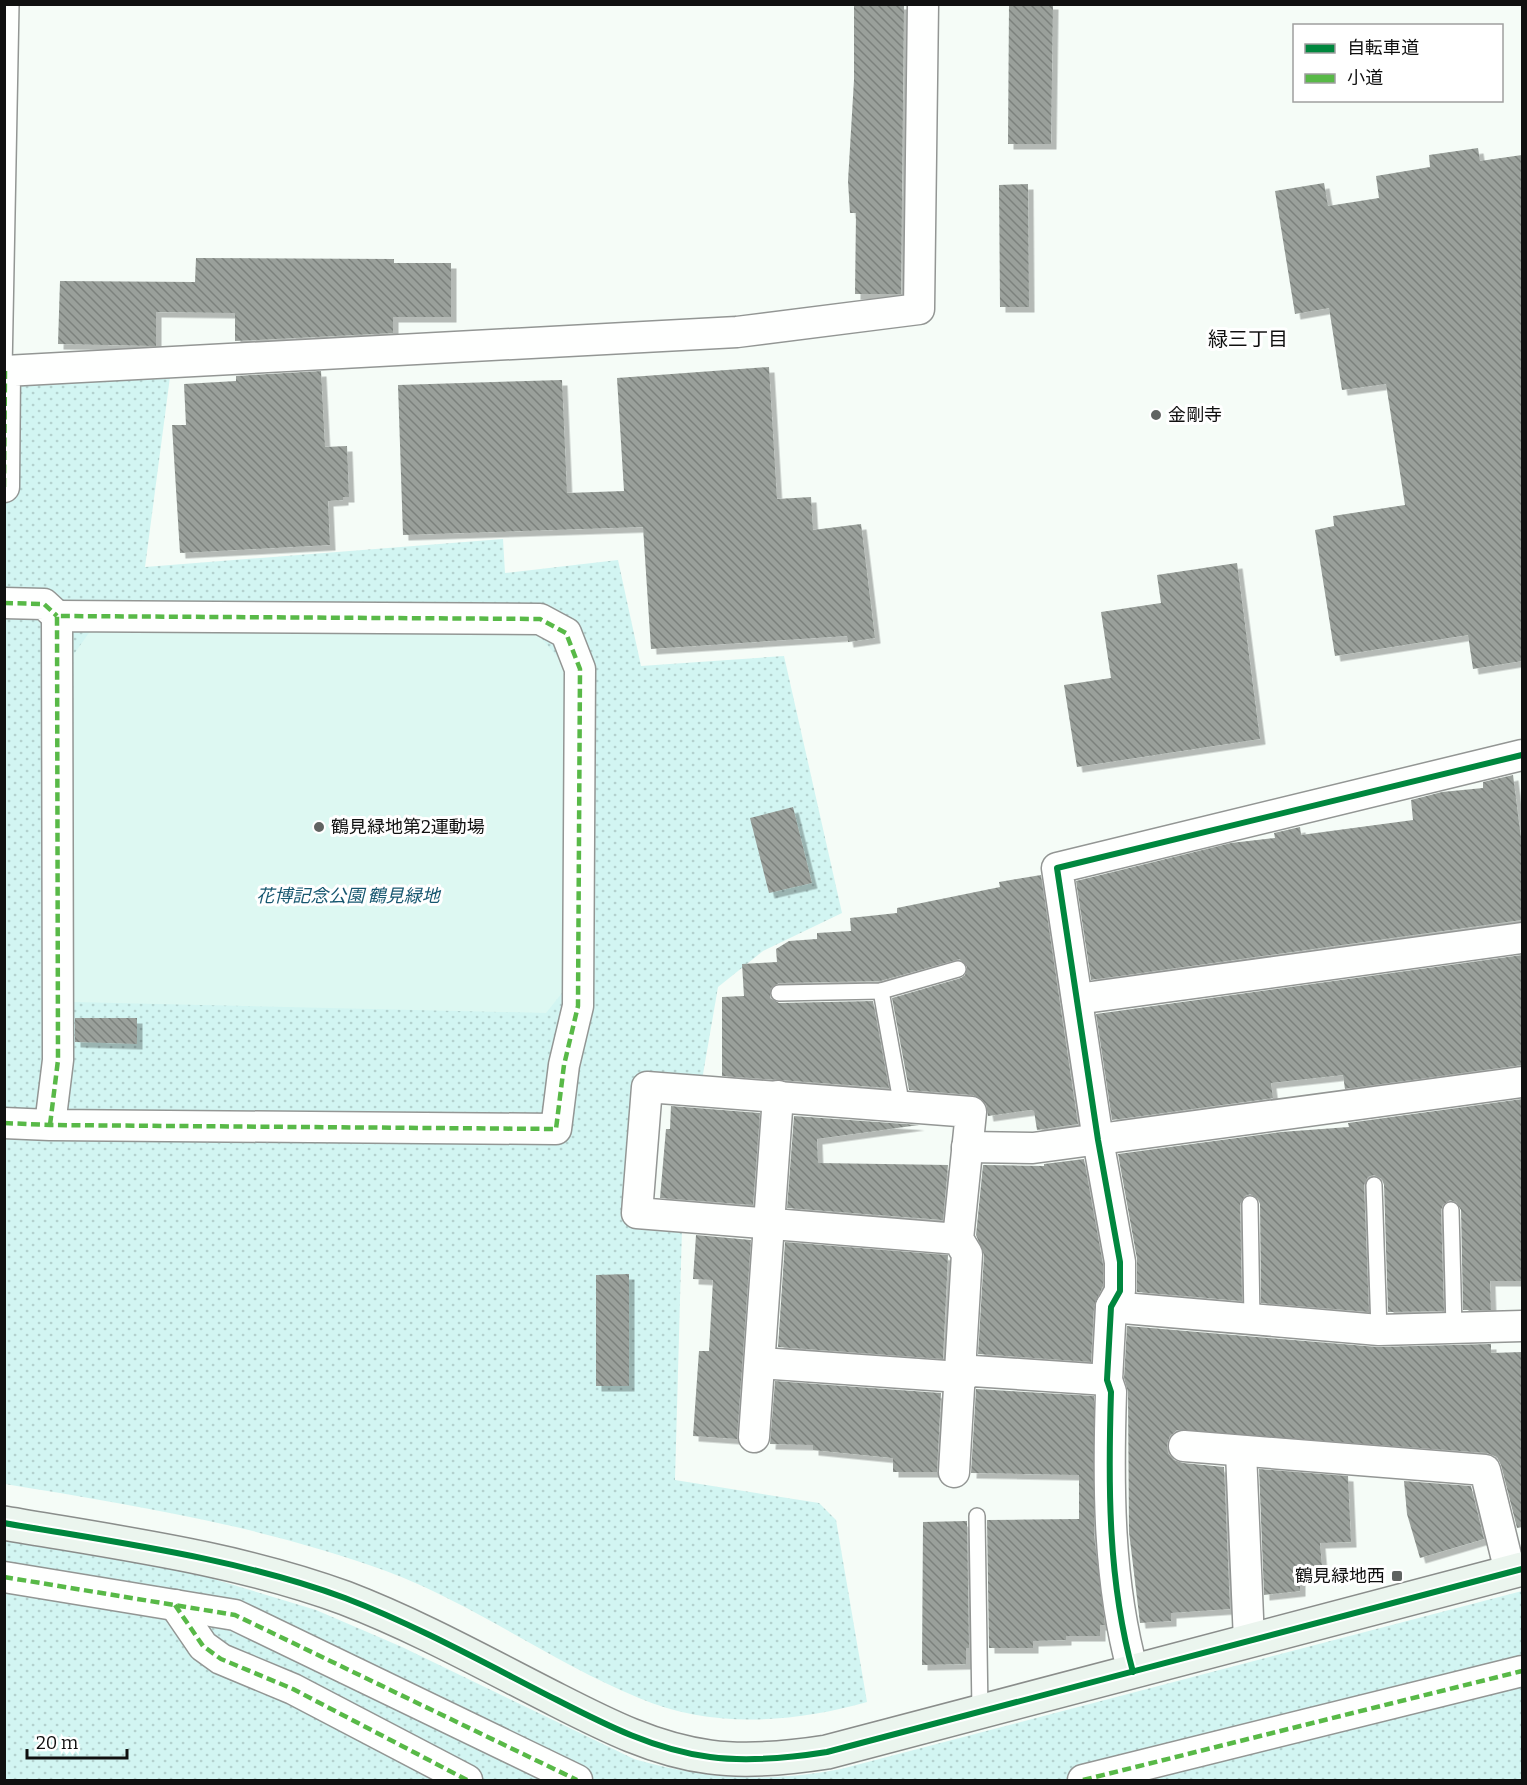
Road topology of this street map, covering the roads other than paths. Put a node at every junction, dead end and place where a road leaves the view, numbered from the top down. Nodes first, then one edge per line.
1 (11, 4) edge
2 (923, 4) edge
3 (5, 371) edge
4 (4, 487) edge
5 (4, 603) edge
6 (57, 616) junction
7 (1522, 759) edge
8 (1522, 938) edge
9 (958, 969) dead end
10 (881, 991) junction
11 (779, 993) dead end
12 (1077, 999) junction
13 (1522, 1082) edge
14 (778, 1096) junction
15 (902, 1107) junction
16 (4, 1123) edge
17 (50, 1125) junction
18 (1098, 1140) junction
19 (967, 1147) junction
20 (1374, 1185) dead end
21 (1250, 1204) dead end
22 (1451, 1210) dead end
23 (767, 1226) junction
24 (958, 1239) junction
25 (1111, 1307) junction
26 (1252, 1319) junction
27 (1522, 1326) edge
28 (1454, 1328) junction
29 (1378, 1330) junction
30 (760, 1363) junction
31 (960, 1377) junction
32 (1107, 1380) junction
33 (754, 1437) dead end
34 (1184, 1446) dead end
35 (1241, 1452) junction
36 (954, 1472) dead end
37 (976, 1516) dead end
38 (4, 1523) edge
39 (1516, 1570) edge
40 (4, 1577) edge
41 (175, 1605) junction
42 (1249, 1641) junction
43 (1522, 1671) edge
44 (1133, 1672) junction
45 (981, 1712) junction
46 (467, 1780) edge
47 (577, 1780) edge
48 (1083, 1780) edge

1 - 3 lane
2 - 3 street
3 - 4 street
5 - 6 street
6 - 17 street
6 - 17 street
7 - 12 street
8 - 12 street
9 - 10 lane
10 - 11 lane
10 - 15 lane
12 - 18 street
13 - 18 street
14 - 15 street
14 - 23 street
14 - 23 street
15 - 19 street
16 - 17 street
18 - 19 street
18 - 25 street
19 - 24 street
20 - 29 lane
21 - 26 lane
22 - 28 lane
23 - 24 street
23 - 30 street
24 - 31 street
25 - 26 street
25 - 32 street
26 - 29 street
27 - 28 street
28 - 29 street
30 - 31 street
30 - 33 street
31 - 32 street
31 - 36 street
32 - 44 street
34 - 35 street
35 - 39 street
35 - 42 street
37 - 45 lane
38 - 45 street
39 - 42 street
40 - 41 street
41 - 46 street
41 - 47 street
42 - 44 street
43 - 48 street
44 - 45 street

